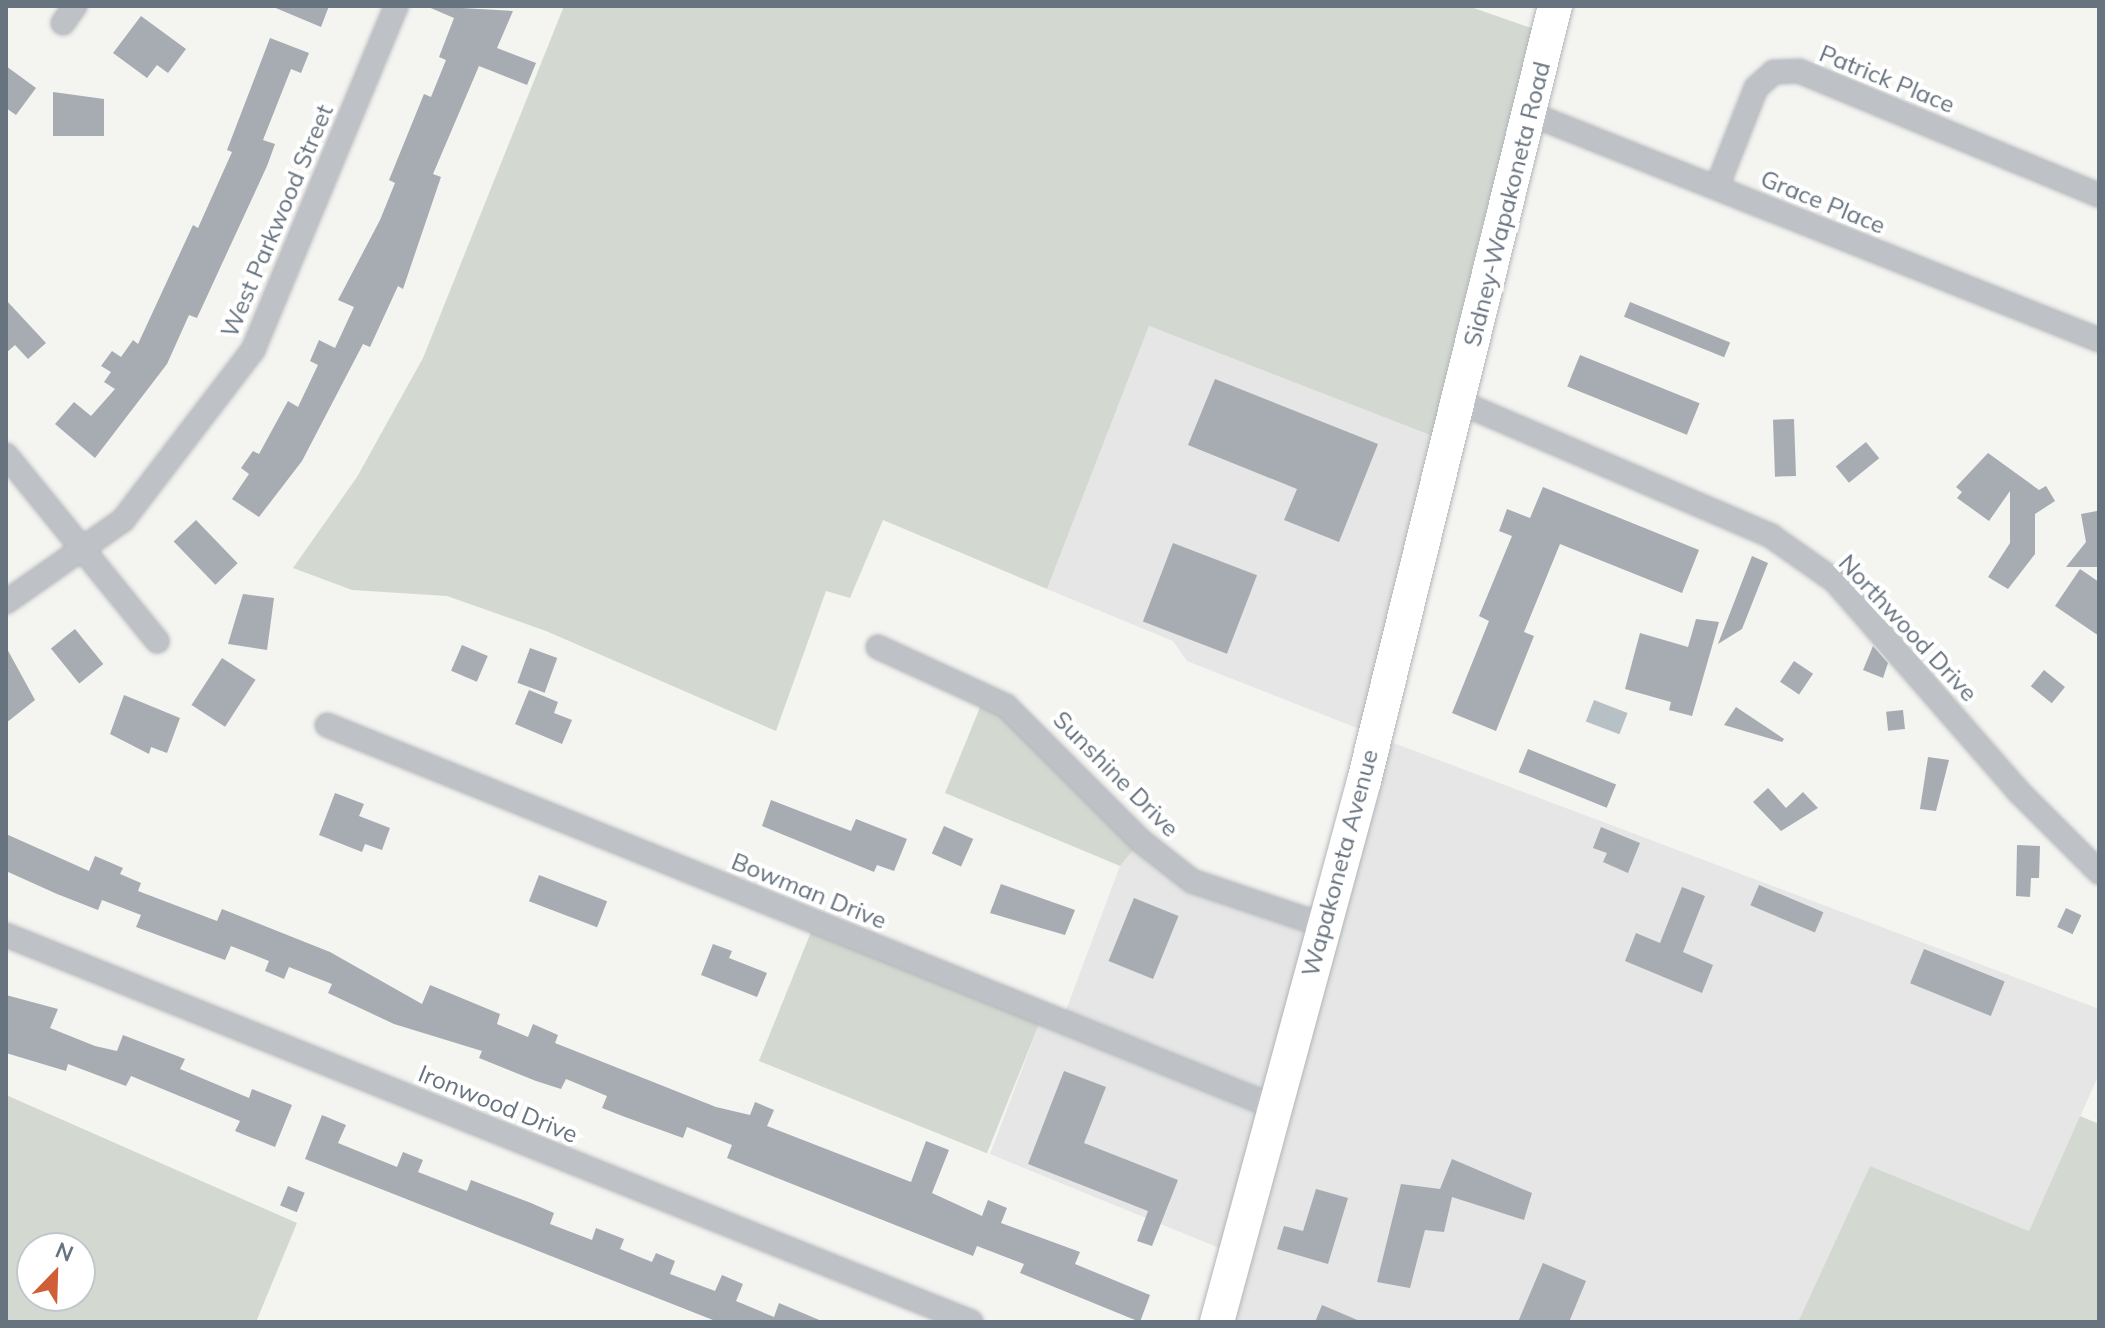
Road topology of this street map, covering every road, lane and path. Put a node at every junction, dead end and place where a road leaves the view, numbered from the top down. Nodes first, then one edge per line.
1 (396, 6) edge
2 (1555, 6) edge
3 (1528, 113) junction
4 (1717, 187) junction
5 (2099, 195) edge
6 (2099, 340) edge
7 (1459, 402) junction
8 (6, 455) edge
9 (85, 552) junction
10 (6, 602) edge
11 (157, 641) dead end
12 (878, 647) dead end
13 (327, 725) dead end
14 (2099, 872) edge
15 (1323, 925) junction
16 (6, 935) edge
17 (1272, 1106) junction
18 (971, 1322) edge
19 (1217, 1322) edge

1 - 9 street, West Parkwood Street
2 - 3 main road, Sidney-Wapakoneta Road
3 - 4 street, Grace Place
3 - 7 main road, Sidney-Wapakoneta Road
4 - 5 street, Patrick Place
4 - 6 street, Grace Place
7 - 14 street, Northwood Drive
7 - 15 main road, Wapakoneta Avenue
8 - 9 street
9 - 10 street, West Parkwood Street
9 - 11 street
12 - 15 street, Sunshine Drive
13 - 17 street, Bowman Drive
15 - 17 main road, Wapakoneta Avenue
16 - 18 street, Ironwood Drive
17 - 19 main road, Wapakoneta Avenue

